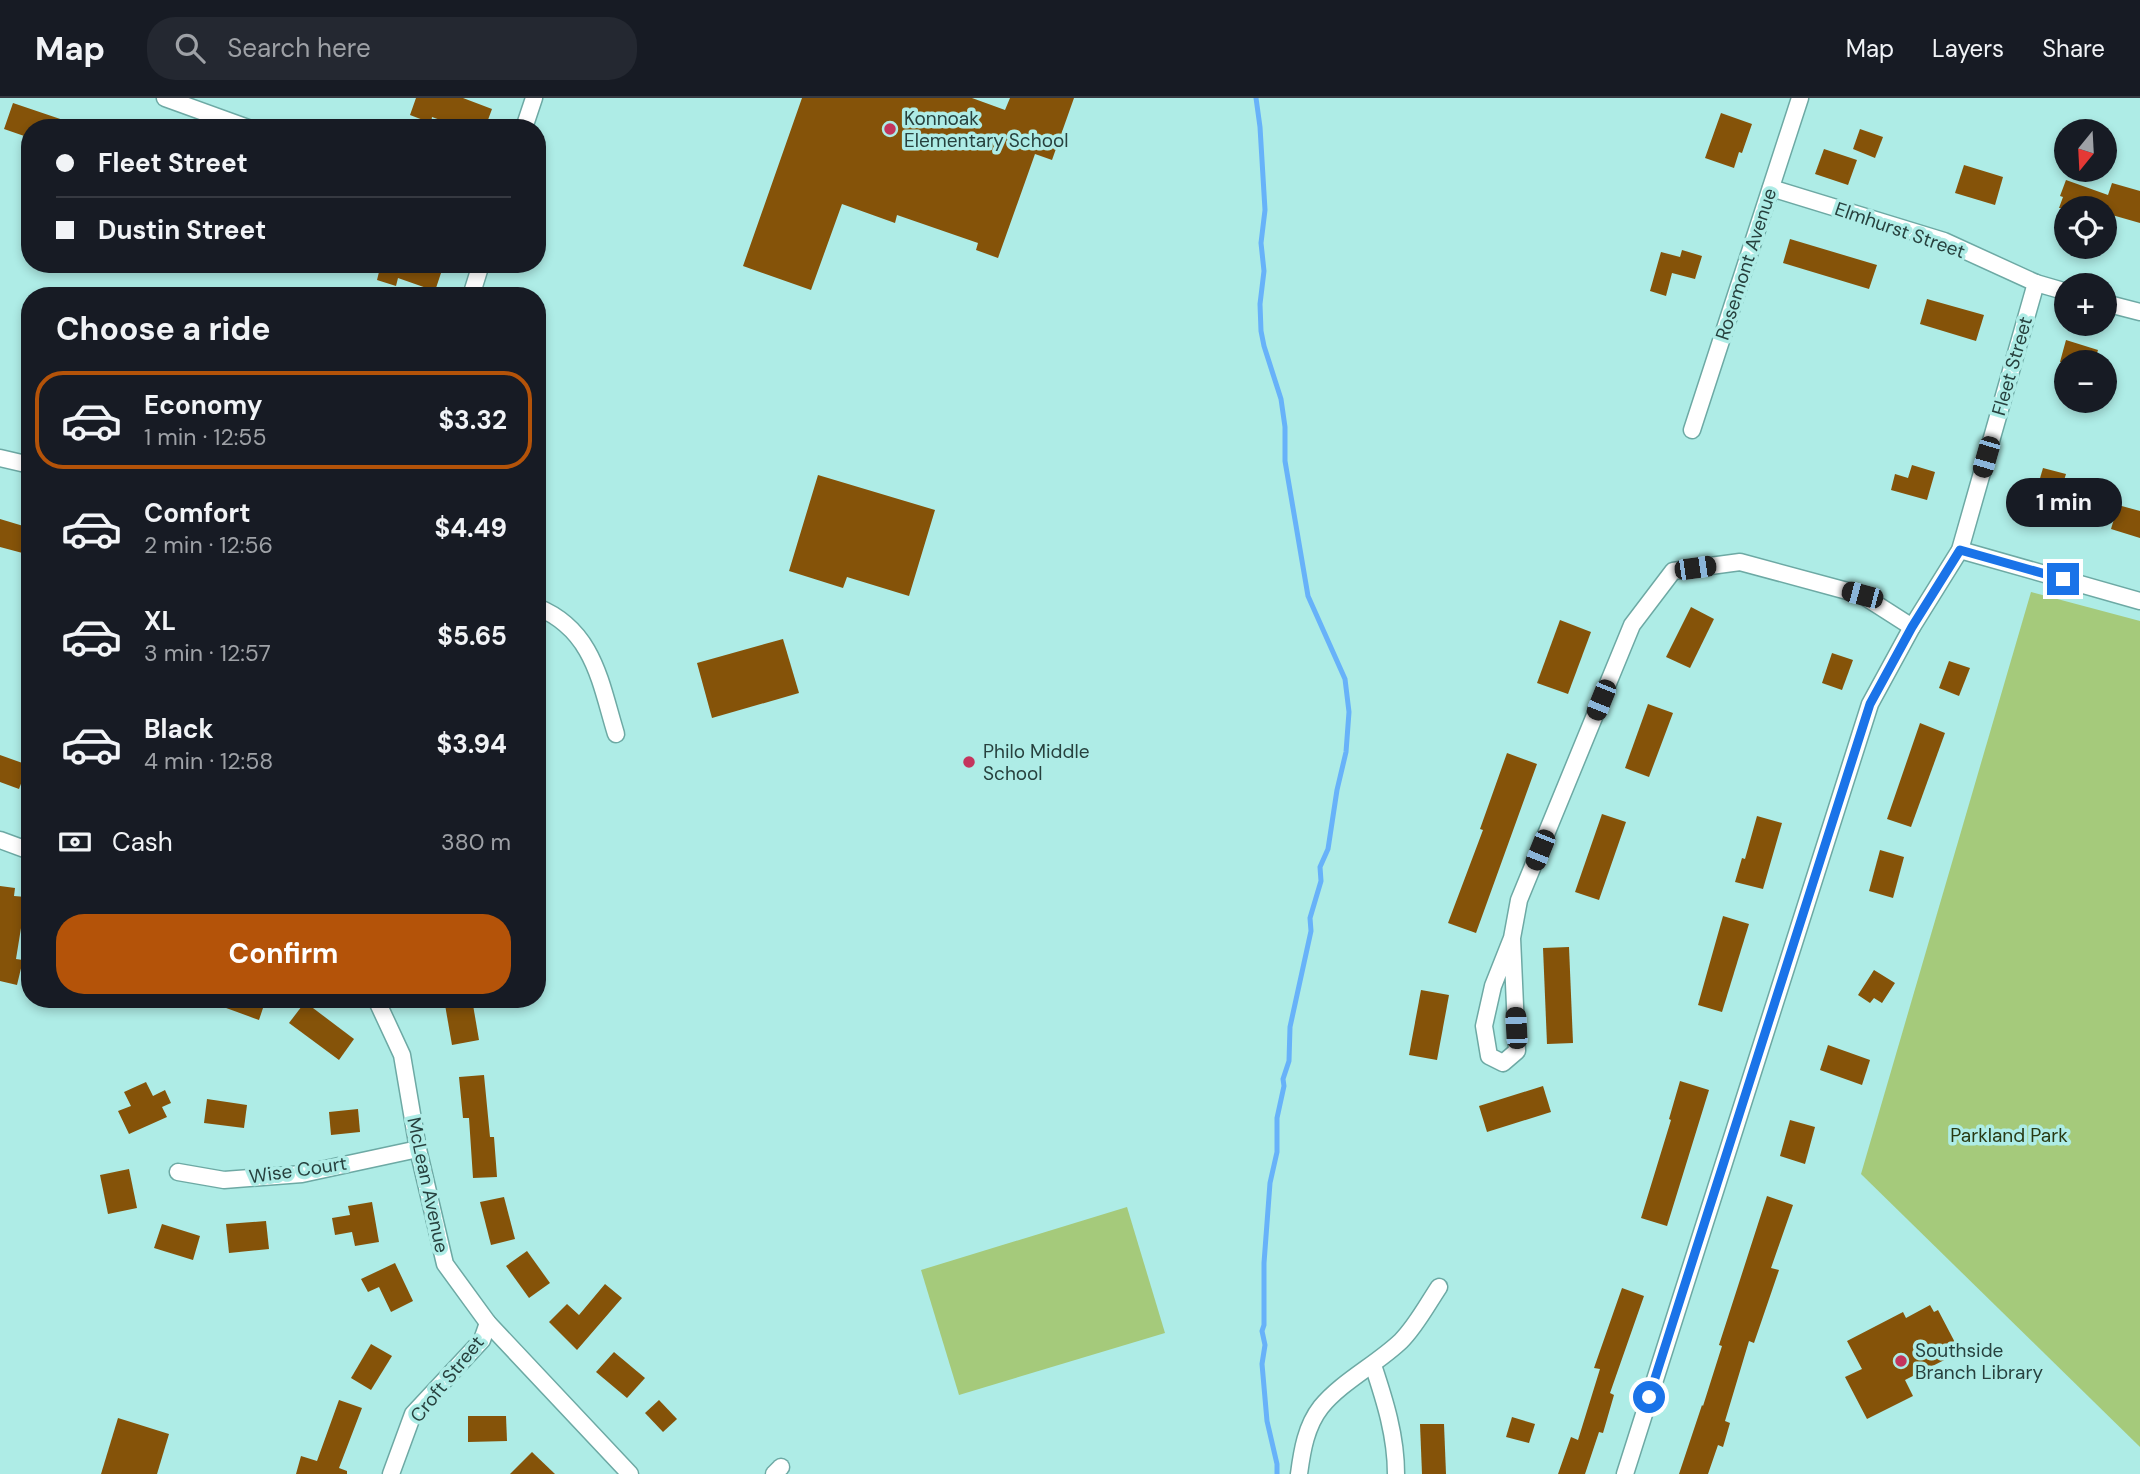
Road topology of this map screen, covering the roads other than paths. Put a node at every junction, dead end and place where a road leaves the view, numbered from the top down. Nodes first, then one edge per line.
1 (165, 98) edge
2 (534, 98) edge
3 (1800, 98) edge
4 (223, 119) edge
5 (527, 119) edge
6 (1771, 188) junction
7 (2036, 283) junction
8 (2054, 288) edge
9 (2117, 306) edge
10 (2140, 312) edge
11 (1692, 430) dead end
12 (0, 458) edge
13 (21, 464) edge
14 (1960, 550) junction
15 (2140, 601) edge
16 (546, 611) edge
17 (1912, 627) junction
18 (616, 734) dead end
19 (0, 840) edge
20 (21, 848) edge
21 (1512, 938) junction
22 (380, 1008) edge
23 (418, 1149) junction
24 (178, 1172) dead end
25 (1439, 1287) dead end
26 (488, 1323) junction
27 (1373, 1365) junction
28 (391, 1474) edge
29 (630, 1474) edge
30 (1299, 1474) edge
31 (1396, 1474) edge
32 (1625, 1474) edge

1 - 4 street
2 - 5 street
3 - 6 street, Rosemont Avenue
6 - 7 street, Elmhurst Street
6 - 11 street, Rosemont Avenue
7 - 8 street, Elmhurst Street
7 - 14 street, Fleet Street
9 - 10 street
12 - 13 street
14 - 15 street
14 - 17 street, Fleet Street
16 - 18 street
17 - 21 street
17 - 32 street, Fleet Street
19 - 20 street
21 - 21 street
22 - 23 street, McLean Avenue
23 - 24 street, Wise Court
23 - 26 street, McLean Avenue
25 - 27 street
26 - 28 street, Croft Street
26 - 29 street, McLean Avenue
27 - 30 street
27 - 31 street

